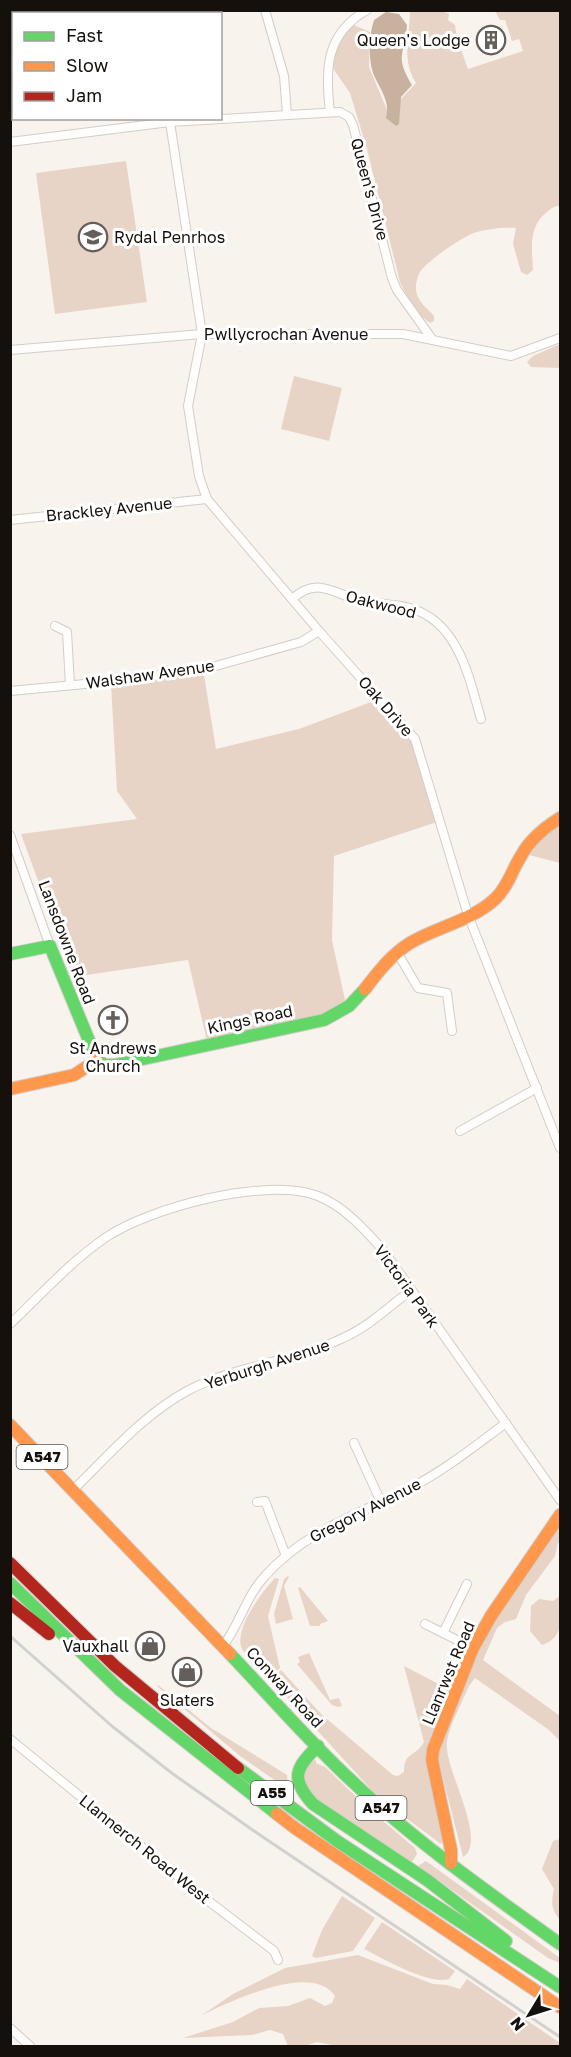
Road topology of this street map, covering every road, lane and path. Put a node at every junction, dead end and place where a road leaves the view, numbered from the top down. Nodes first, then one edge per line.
1 (265, 10) edge
2 (367, 10) edge
3 (330, 112) junction
4 (287, 114) junction
5 (222, 118) edge
6 (199, 120) edge
7 (170, 122) junction
8 (10, 142) edge
9 (202, 334) junction
10 (559, 338) edge
11 (432, 339) junction
12 (10, 351) edge
13 (207, 499) junction
14 (10, 520) edge
15 (292, 599) junction
16 (55, 626) dead end
17 (319, 631) junction
18 (70, 685) junction
19 (10, 691) edge
20 (481, 719) dead end
21 (561, 818) edge
22 (10, 835) edge
23 (468, 915) junction
24 (50, 946) junction
25 (397, 952) junction
26 (10, 954) edge
27 (452, 1030) dead end
28 (97, 1060) junction
29 (537, 1088) junction
30 (10, 1089) edge
31 (460, 1131) dead end
32 (561, 1148) edge
33 (411, 1290) junction
34 (10, 1324) edge
35 (506, 1423) junction
36 (10, 1425) edge
37 (354, 1443) dead end
38 (73, 1490) junction
39 (561, 1500) edge
40 (257, 1502) dead end
41 (381, 1502) junction
42 (561, 1515) edge
43 (286, 1556) junction
44 (10, 1563) edge
45 (10, 1583) edge
46 (467, 1584) dead end
47 (10, 1603) edge
48 (425, 1624) dead end
49 (443, 1633) junction
50 (223, 1646) junction
51 (472, 1648) junction
52 (120, 1690) junction
53 (10, 1739) edge
54 (318, 1746) junction
55 (451, 1863) junction
56 (561, 1944) edge
57 (278, 1960) dead end
58 (546, 1977) junction
59 (561, 1987) edge
60 (561, 2007) edge
61 (10, 2028) edge
62 (30, 2046) edge

1 - 4 street
2 - 3 street
3 - 4 street
3 - 11 street, Queen's Drive
4 - 5 street
6 - 7 street
7 - 8 street
7 - 9 street, Oak Drive
9 - 11 street, Pwllycrochan Avenue
9 - 12 street, Pwllycrochan Avenue
9 - 13 street, Oak Drive
10 - 11 street, Pwllycrochan Avenue
13 - 14 street, Brackley Avenue
13 - 15 street, Oak Drive
15 - 17 street, Oak Drive
15 - 20 street, Oakwood
16 - 18 street
17 - 18 street, Walshaw Avenue
17 - 23 street, Oak Drive
18 - 19 street, Walshaw Avenue
21 - 23 main road, Kings Road
22 - 24 street, Lansdowne Road
23 - 25 main road, Kings Road
23 - 29 street, Oak Drive
24 - 26 main road
24 - 28 main road, Lansdowne Road
25 - 27 street
25 - 28 main road, Kings Road
28 - 30 main road
29 - 31 street
29 - 32 street, Oak Drive
33 - 34 street, Victoria Park
33 - 35 street, Victoria Park
33 - 38 street, Yerburgh Avenue
35 - 39 street, Victoria Park
35 - 41 street, Gregory Avenue
36 - 38 main road, Conway Road / A547
37 - 41 street
38 - 50 main road, Conway Road / A547
40 - 43 street
41 - 43 street, Gregory Avenue
42 - 51 main road, Llanrwst Road
43 - 50 street, Gregory Avenue
44 - 58 main road, A55
45 - 52 main road, A55
46 - 49 street
47 - 52 main road
48 - 49 street
49 - 51 street
50 - 54 main road, Conway Road / A547
51 - 55 main road, Llanrwst Road
52 - 60 main road, A55
53 - 57 street, Llannerch Road West
54 - 55 main road, Conway Road / A547
54 - 58 main road
55 - 56 main road, Conway Road / A547
58 - 59 main road, A55
61 - 62 street

